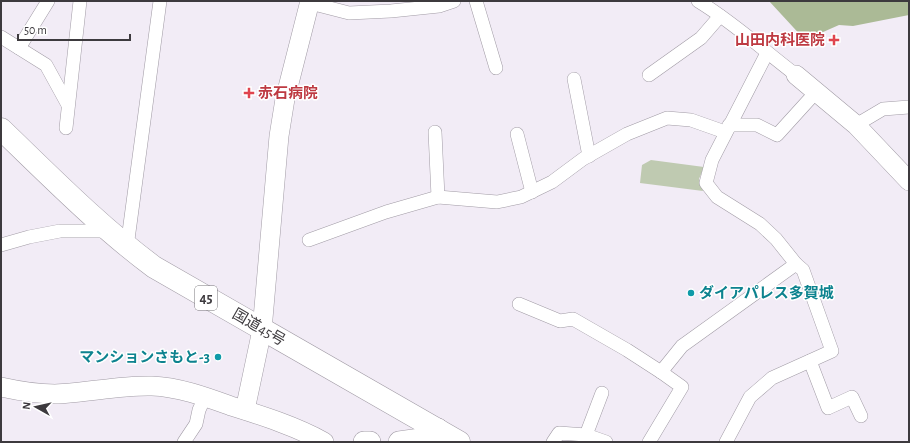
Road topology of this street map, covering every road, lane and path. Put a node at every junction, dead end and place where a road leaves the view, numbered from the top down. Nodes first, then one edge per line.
1 (48, 1) edge
2 (80, 1) edge
3 (160, 1) edge
4 (452, 1) edge
5 (476, 1) edge
6 (698, 1) edge
7 (310, 2) edge
8 (720, 16) junction
9 (1, 37) edge
10 (19, 48) junction
11 (767, 53) junction
12 (496, 68) dead end
13 (649, 75) dead end
14 (796, 75) joint
15 (574, 78) dead end
16 (816, 92) junction
17 (68, 105) junction
18 (909, 107) edge
19 (856, 126) junction
20 (66, 128) dead end
21 (727, 128) junction
22 (1, 129) edge
23 (435, 132) dead end
24 (517, 134) dead end
25 (588, 156) junction
26 (909, 181) edge
27 (532, 192) junction
28 (438, 197) junction
29 (108, 231) junction
30 (309, 240) dead end
31 (1, 245) edge
32 (127, 247) junction
33 (796, 264) junction
34 (519, 304) dead end
35 (262, 330) junction
36 (810, 361) junction
37 (661, 372) junction
38 (1, 387) edge
39 (602, 392) dead end
40 (205, 397) junction
41 (245, 410) junction
42 (861, 416) dead end
43 (438, 429) junction
44 (586, 435) junction
45 (730, 440) edge
46 (184, 442) edge
47 (324, 442) edge
48 (364, 442) edge
49 (370, 442) edge
50 (400, 442) edge
51 (459, 442) edge
52 (553, 442) edge
53 (606, 442) edge
54 (649, 442) edge

1 - 10 street
2 - 17 street
3 - 32 street
4 - 7 street
5 - 12 street
6 - 8 street
7 - 35 street
8 - 11 street
8 - 13 street
9 - 10 street
10 - 17 street
11 - 14 street
11 - 21 street
14 - 16 street
15 - 25 street
16 - 19 street
16 - 21 street
17 - 20 street
18 - 19 street
19 - 26 street
21 - 25 street
21 - 33 street
22 - 29 highway, 国道45号 / 45
23 - 28 street
24 - 27 street
25 - 27 street
27 - 28 street
28 - 30 street
29 - 31 street
29 - 32 highway, 国道45号 / 45
32 - 35 highway, 国道45号 / 45
33 - 36 street
33 - 37 street
34 - 37 street
35 - 41 street
35 - 43 highway, 国道45号 / 45
36 - 42 street
36 - 45 street
37 - 54 street
38 - 40 street
39 - 44 street
40 - 41 street
40 - 46 street
41 - 47 street
43 - 50 main road
43 - 51 highway, 国道45号 / 45
44 - 52 street
44 - 53 street
48 - 49 main road

